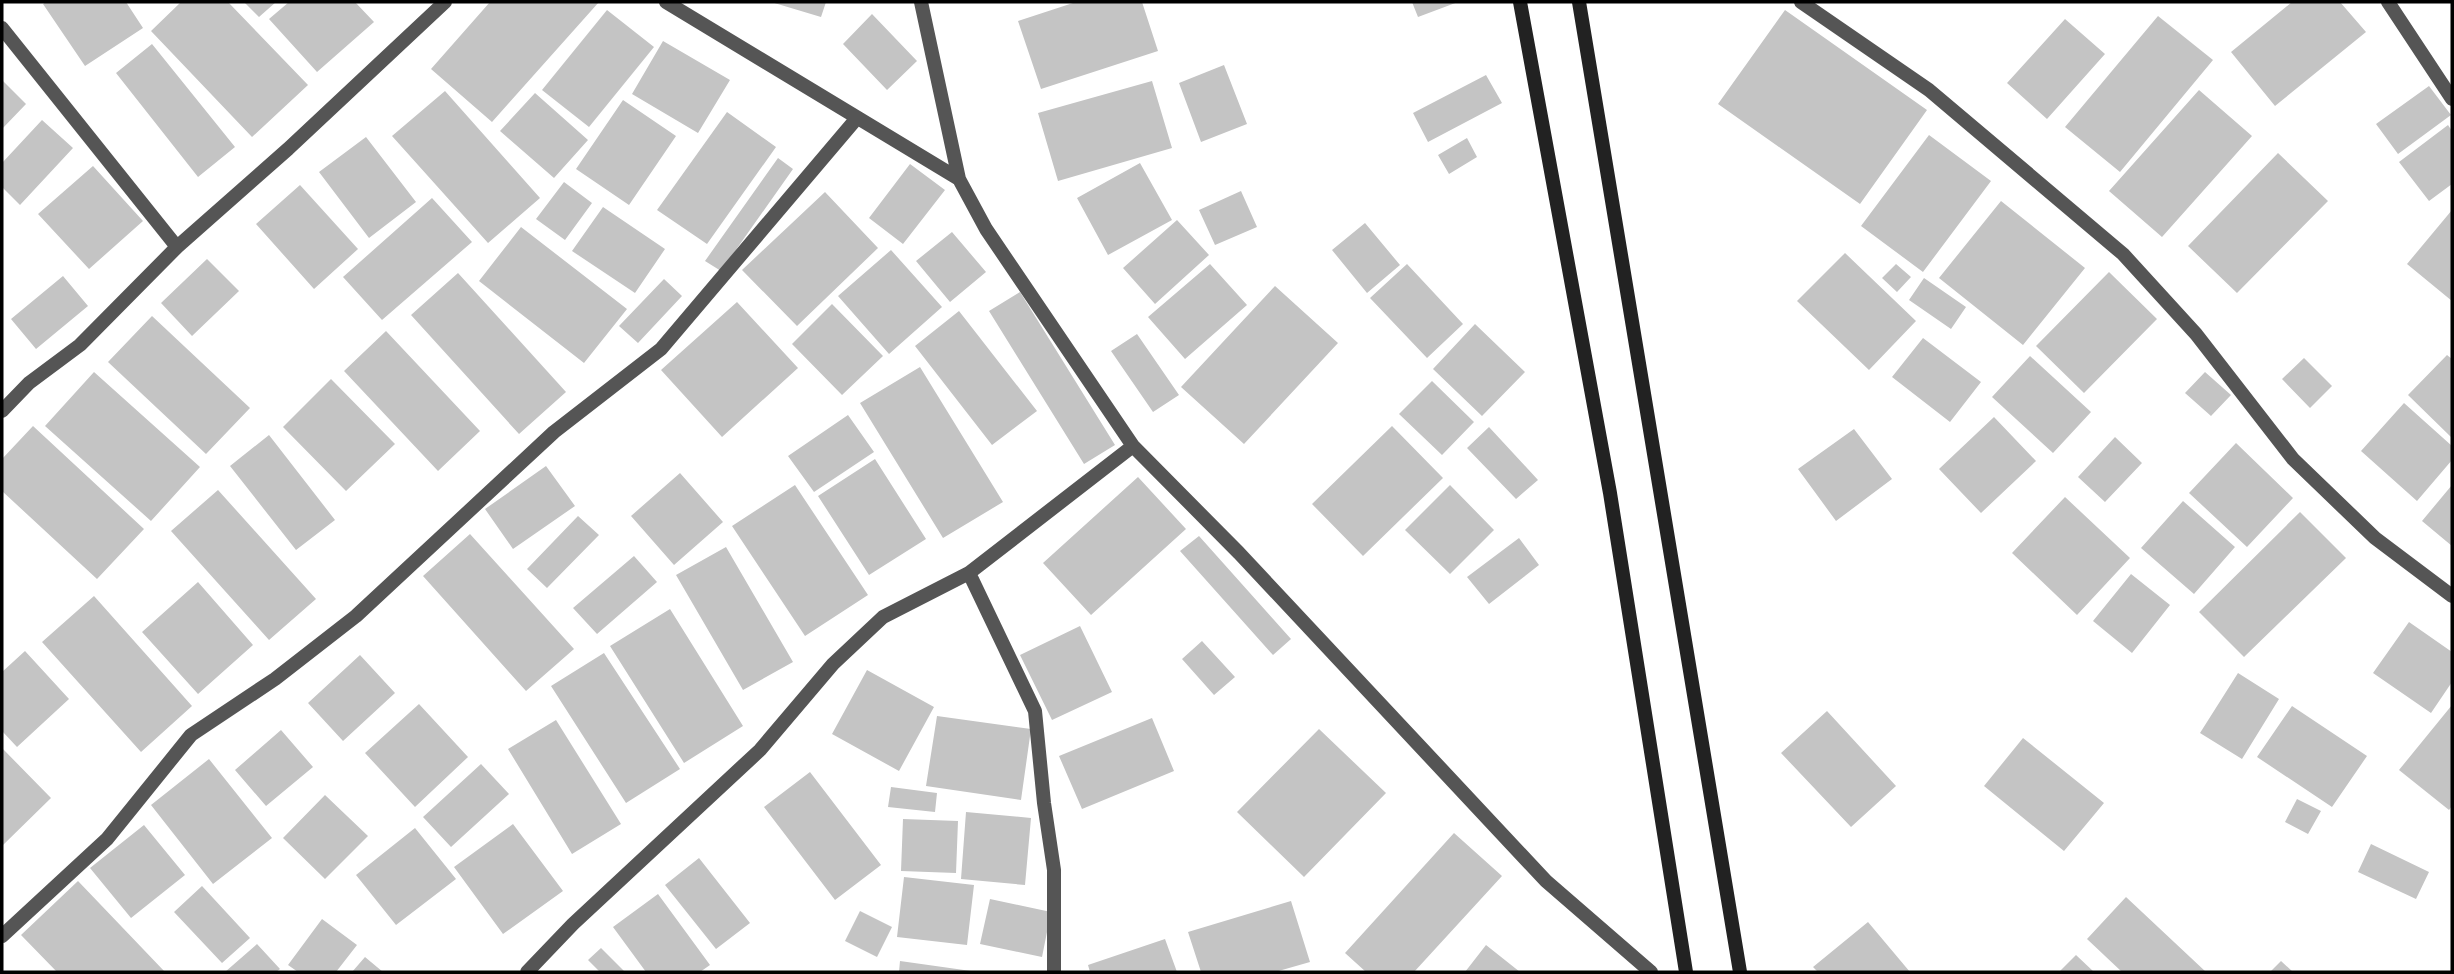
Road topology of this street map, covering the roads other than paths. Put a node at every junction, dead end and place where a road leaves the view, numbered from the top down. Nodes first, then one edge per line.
1 (445, 2) edge
2 (666, 2) edge
3 (921, 2) edge
4 (1520, 2) edge
5 (1579, 2) edge
6 (1801, 2) edge
7 (2388, 2) edge
8 (2, 28) edge
9 (2452, 99) edge
10 (857, 118) junction
11 (959, 179) junction
12 (177, 247) junction
13 (2, 411) edge
14 (1133, 446) junction
15 (969, 573) junction
16 (2452, 596) edge
17 (2, 936) edge
18 (527, 972) edge
19 (1054, 972) edge
20 (1651, 972) edge
21 (1686, 972) edge
22 (1740, 972) edge

1 - 12 street
2 - 10 street
3 - 11 street
4 - 21 main road
5 - 22 main road
6 - 16 street
7 - 9 street
8 - 12 street
10 - 11 street
10 - 17 street
11 - 14 street
12 - 13 street
14 - 15 street
14 - 20 street
15 - 18 street
15 - 19 street

